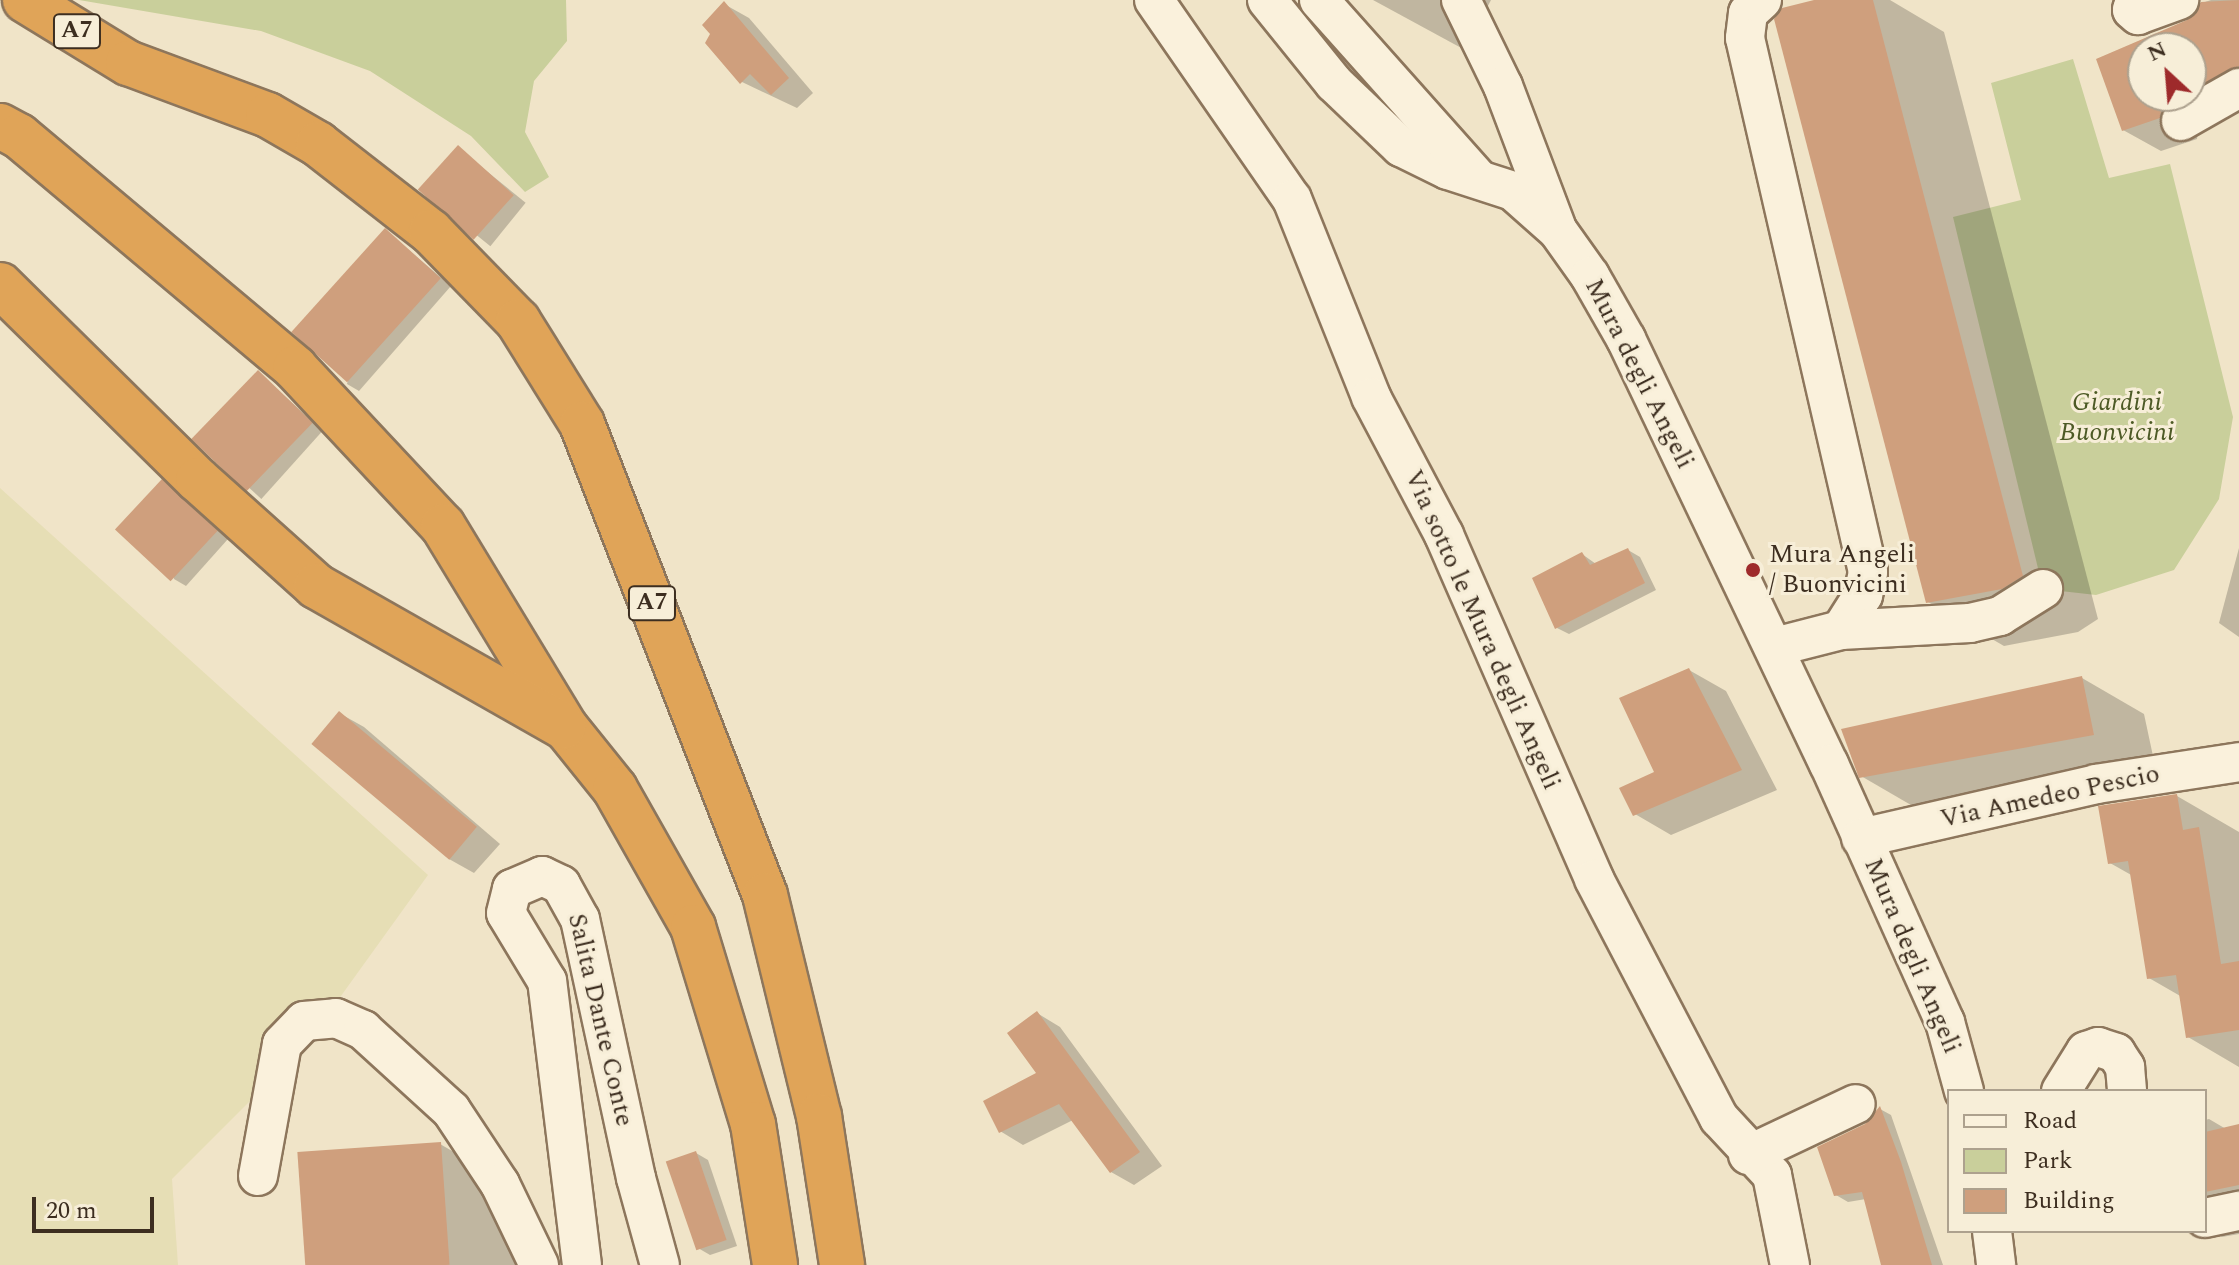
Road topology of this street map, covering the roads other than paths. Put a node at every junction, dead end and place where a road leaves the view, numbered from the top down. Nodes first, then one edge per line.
1 (25, 0) edge
2 (1154, 0) edge
3 (1267, 0) edge
4 (1319, 0) edge
5 (1461, 0) edge
6 (1762, 0) edge
7 (2135, 0) edge
8 (2179, 0) edge
9 (2239, 88) edge
10 (2181, 121) dead end
11 (0, 126) edge
12 (1476, 176) junction
13 (1558, 231) junction
14 (0, 285) edge
15 (2043, 589) dead end
16 (1841, 630) junction
17 (1775, 647) junction
18 (566, 728) junction
19 (2239, 762) edge
20 (1861, 838) junction
21 (1963, 1089) edge
22 (2062, 1089) edge
23 (2127, 1089) edge
24 (1856, 1104) dead end
25 (1748, 1155) junction
26 (258, 1176) dead end
27 (2239, 1211) edge
28 (2207, 1218) edge
29 (1992, 1233) edge
30 (539, 1265) edge
31 (582, 1265) edge
32 (660, 1265) edge
33 (775, 1265) edge
34 (842, 1265) edge
35 (1790, 1265) edge
36 (1996, 1265) edge

1 - 34 highway, A7
2 - 25 street, Via sotto le Mura degli Angeli
3 - 12 street, Mura degli Angeli
4 - 12 street
5 - 13 street
6 - 16 street
7 - 8 street
9 - 10 street
11 - 18 highway
12 - 13 street, Mura degli Angeli
13 - 17 street, Mura degli Angeli
14 - 18 highway
15 - 16 street
16 - 17 street
17 - 20 street, Mura degli Angeli
18 - 33 highway
19 - 20 street, Via Amedeo Pescio
20 - 21 street, Mura degli Angeli
22 - 23 street
24 - 25 street
25 - 35 street, Via sotto le Mura degli Angeli
26 - 30 street
27 - 28 street
29 - 36 street
31 - 32 street, Salita Dante Conte

